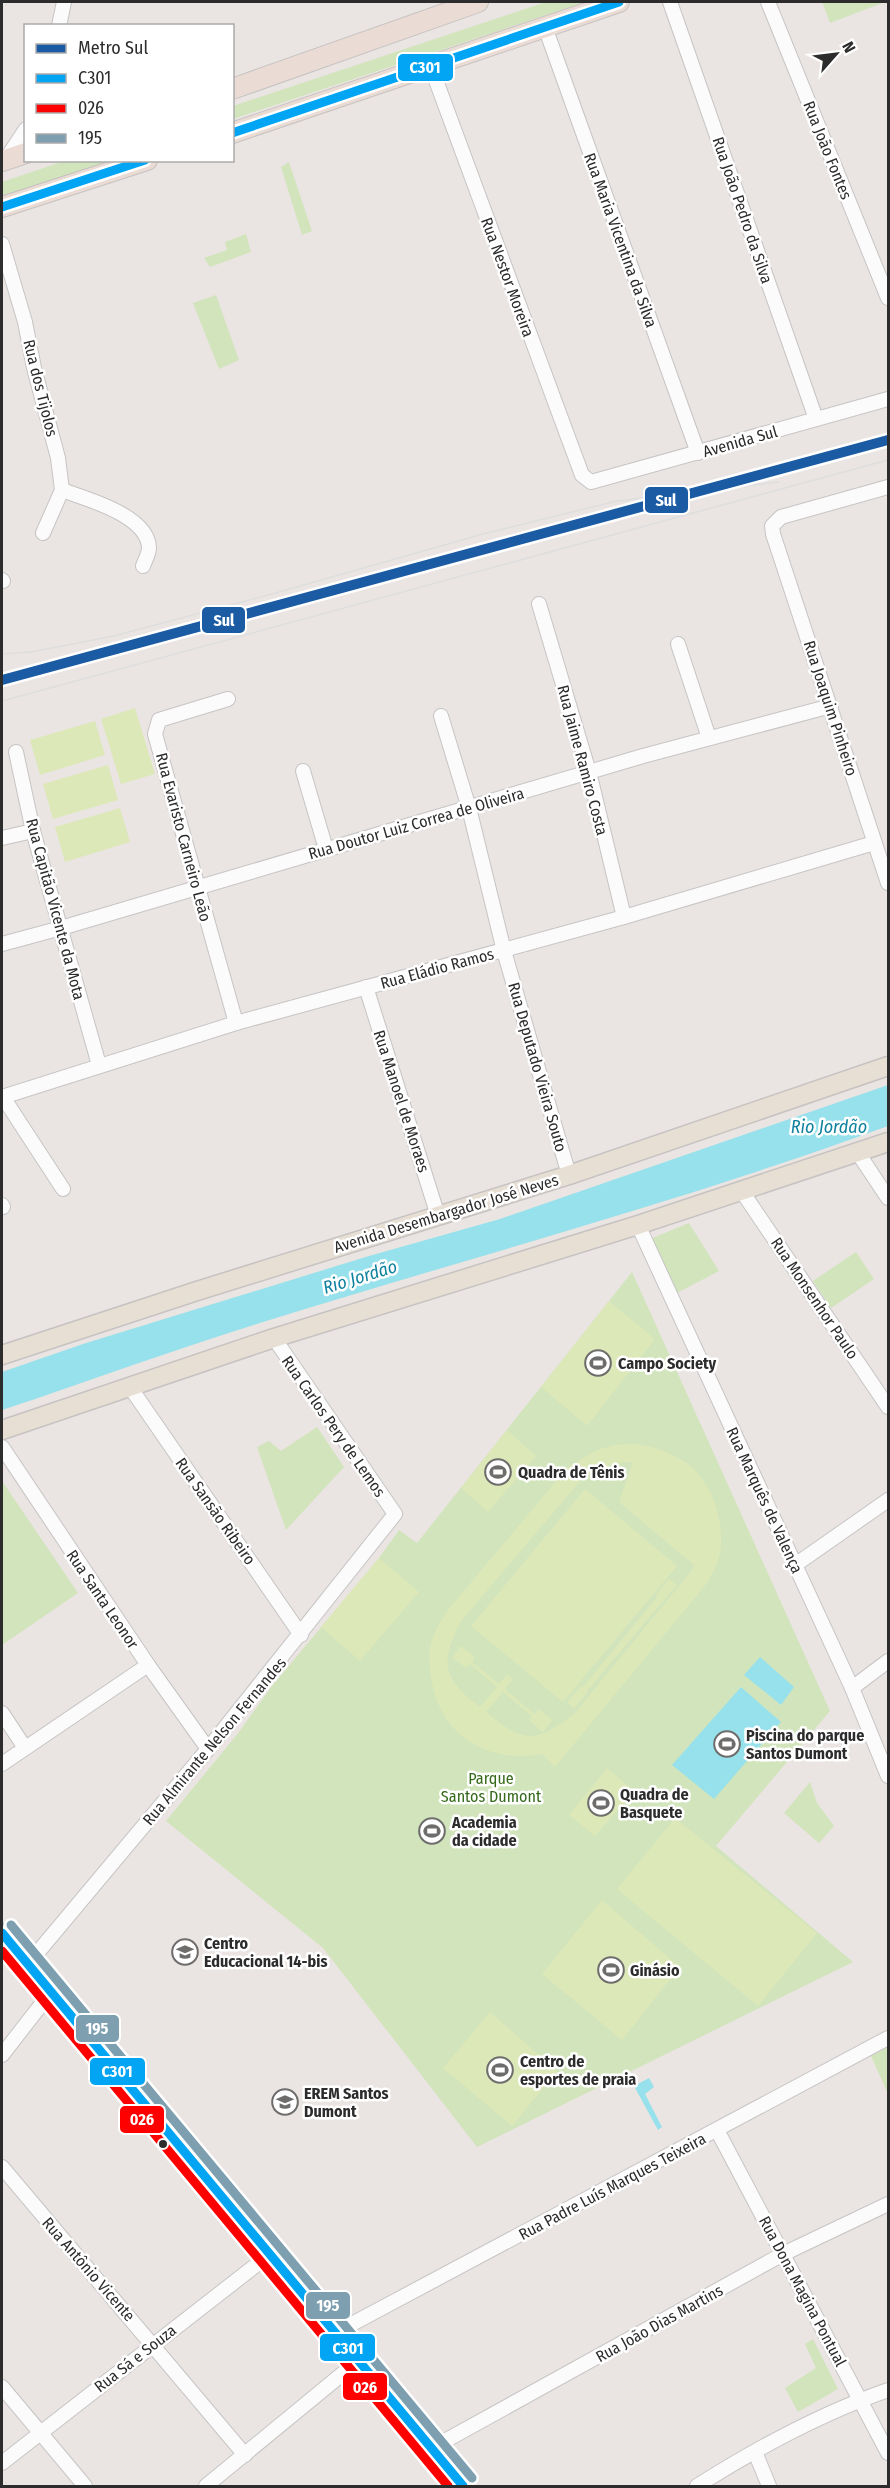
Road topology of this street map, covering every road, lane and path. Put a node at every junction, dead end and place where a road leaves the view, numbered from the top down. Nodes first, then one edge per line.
1 (64, 2) edge
2 (478, 2) edge
3 (619, 2) edge
4 (670, 2) edge
5 (768, 2) edge
6 (59, 24) edge
7 (545, 27) junction
8 (431, 67) junction
9 (234, 88) edge
10 (24, 132) edge
11 (234, 132) edge
12 (24, 154) edge
13 (4, 160) edge
14 (141, 162) edge
15 (2, 207) edge
16 (2, 243) edge
17 (888, 298) edge
18 (888, 399) edge
19 (816, 419) junction
20 (698, 453) junction
21 (591, 483) joint
22 (888, 487) edge
23 (62, 490) junction
24 (43, 533) dead end
25 (143, 566) dead end
26 (539, 604) dead end
27 (678, 644) dead end
28 (228, 699) dead end
29 (831, 706) junction
30 (441, 716) dead end
31 (709, 738) junction
32 (16, 752) dead end
33 (303, 771) dead end
34 (589, 772) junction
35 (469, 808) junction
36 (33, 831) junction
37 (2, 838) edge
38 (874, 843) junction
39 (326, 849) junction
40 (888, 883) edge
41 (197, 887) junction
42 (624, 917) junction
43 (61, 928) junction
44 (2, 944) edge
45 (504, 951) junction
46 (366, 987) junction
47 (236, 1023) junction
48 (99, 1065) junction
49 (888, 1066) edge
50 (2, 1097) edge
51 (888, 1142) edge
52 (858, 1153) junction
53 (569, 1175) junction
54 (63, 1189) dead end
55 (741, 1190) junction
56 (888, 1198) edge
57 (438, 1216) junction
58 (638, 1225) junction
59 (274, 1338) junction
60 (2, 1355) edge
61 (130, 1388) junction
62 (888, 1407) edge
63 (2, 1430) edge
64 (2, 1447) edge
65 (888, 1500) edge
66 (395, 1514) joint
67 (795, 1565) junction
68 (301, 1635) junction
69 (888, 1661) edge
70 (148, 1665) junction
71 (852, 1688) junction
72 (2, 1713) edge
73 (25, 1748) junction
74 (208, 1749) junction
75 (2, 1764) edge
76 (888, 1776) edge
77 (2, 1933) edge
78 (28, 1964) junction
79 (51, 1992) junction
80 (888, 2038) edge
81 (2, 2055) edge
82 (717, 2130) junction
83 (2, 2167) edge
84 (888, 2204) edge
85 (783, 2254) junction
86 (269, 2255) junction
87 (335, 2333) junction
88 (153, 2344) junction
89 (358, 2361) junction
90 (2, 2387) edge
91 (888, 2390) edge
92 (860, 2400) junction
93 (39, 2433) junction
94 (432, 2448) junction
95 (755, 2452) junction
96 (888, 2453) edge
97 (246, 2455) junction
98 (2, 2463) edge
99 (459, 2485) edge
100 (85, 2487) edge
101 (206, 2487) edge
102 (698, 2487) edge
103 (769, 2487) edge

1 - 6 street
2 - 9 highway
3 - 7 highway
4 - 19 street, Rua João Pedro da Silva
5 - 17 street, Rua João Fontes
7 - 8 highway
7 - 20 street, Rua Maria Vicentina da Silva
8 - 11 highway
8 - 21 street, Rua Nestor Moreira
10 - 13 street
12 - 13 highway
14 - 15 highway
16 - 23 street, Rua dos Tijolos
18 - 19 street, Avenida Sul
19 - 20 street, Avenida Sul
20 - 21 street, Avenida Sul
22 - 29 street, Rua Joaquim Pinheiro
23 - 24 street
23 - 25 street
26 - 34 street, Rua Jaime Ramiro Costa
27 - 31 street
28 - 41 street, Rua Evaristo Carneiro Leão
29 - 31 street, Rua Doutor Luiz Correa de Oliveira
29 - 38 street, Rua Joaquim Pinheiro
30 - 35 street, Rua Deputado Vieira Souto
31 - 34 street, Rua Doutor Luiz Correa de Oliveira
32 - 36 street, Rua Capitão Vicente da Mota
33 - 39 street
34 - 35 street, Rua Doutor Luiz Correa de Oliveira
34 - 42 street, Rua Jaime Ramiro Costa
35 - 39 street, Rua Doutor Luiz Correa de Oliveira
35 - 45 street, Rua Deputado Vieira Souto
36 - 37 street
36 - 43 street, Rua Capitão Vicente da Mota
38 - 40 street, Rua Joaquim Pinheiro
38 - 42 street, Rua Eládio Ramos
39 - 41 street, Rua Doutor Luiz Correa de Oliveira
41 - 43 street, Rua Doutor Luiz Correa de Oliveira
41 - 47 street, Rua Evaristo Carneiro Leão
42 - 45 street, Rua Eládio Ramos
43 - 44 street, Rua Doutor Luiz Correa de Oliveira
43 - 48 street, Rua Capitão Vicente da Mota
45 - 46 street, Rua Eládio Ramos
45 - 53 street, Rua Deputado Vieira Souto
46 - 47 street, Rua Eládio Ramos
46 - 57 street, Rua Manoel de Moraes
47 - 48 street, Rua Eládio Ramos
48 - 50 street, Rua Eládio Ramos
49 - 53 main road, Avenida Desembargador José Neves
50 - 54 street
51 - 52 main road
52 - 55 main road
52 - 56 street
53 - 57 main road, Avenida Desembargador José Neves
55 - 58 main road
55 - 62 street, Rua Monsenhor Paulo
57 - 60 main road, Avenida Desembargador José Neves
58 - 59 main road
58 - 67 street, Rua Marquês de Valença
59 - 61 main road
59 - 66 street, Rua Carlos Pery de Lemos
61 - 63 main road
61 - 68 street, Rua Sansão Ribeiro
64 - 70 street, Rua Santa Leonor
65 - 67 street
66 - 68 street, Rua Almirante Nelson Fernandes
67 - 71 street, Rua Marquês de Valença
68 - 74 street, Rua Almirante Nelson Fernandes
69 - 71 street
70 - 73 street
70 - 74 street, Rua Santa Leonor
71 - 76 street, Rua Marquês de Valença
72 - 73 street
73 - 75 street
74 - 78 street, Rua Almirante Nelson Fernandes
77 - 78 main road
78 - 79 main road
79 - 81 street
79 - 86 main road
80 - 82 street, Rua Padre Luís Marques Teixeira
82 - 85 street, Rua Dona Magina Pontual
82 - 87 street, Rua Padre Luís Marques Teixeira
83 - 88 street, Rua Antônio Vicente
84 - 85 street, Rua João Dias Martins
85 - 92 street, Rua Dona Magina Pontual
85 - 94 street, Rua João Dias Martins
86 - 87 main road
86 - 88 street, Rua Sá e Souza
87 - 89 main road
88 - 93 street, Rua Sá e Souza
88 - 97 street, Rua Antônio Vicente
89 - 94 main road
89 - 97 street
90 - 93 street
91 - 92 street
92 - 95 street
92 - 96 street, Rua Dona Magina Pontual
93 - 98 street, Rua Sá e Souza
93 - 100 street
94 - 99 main road
95 - 102 street
95 - 103 street
97 - 101 street

